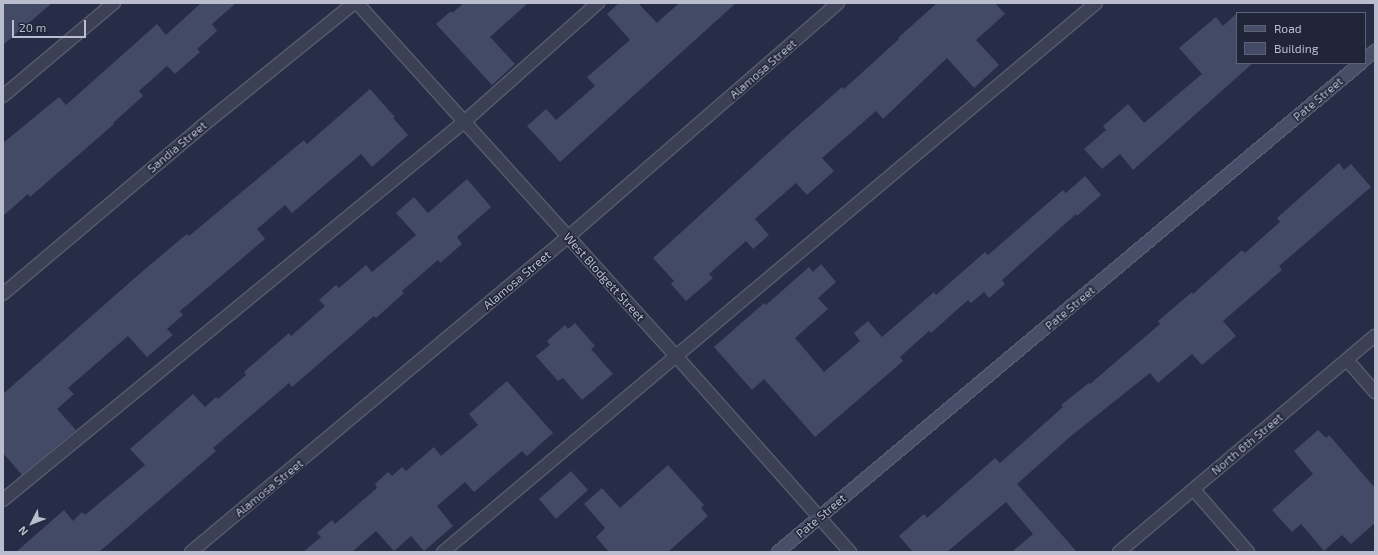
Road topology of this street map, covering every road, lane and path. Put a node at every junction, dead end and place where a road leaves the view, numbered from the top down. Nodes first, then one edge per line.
1 (114, 3) edge
2 (354, 3) edge
3 (357, 3) edge
4 (598, 3) edge
5 (838, 3) edge
6 (1096, 3) edge
7 (1375, 51) edge
8 (1366, 58) edge
9 (1359, 64) edge
10 (3, 96) edge
11 (465, 122) junction
12 (568, 237) junction
13 (3, 294) edge
14 (1375, 336) edge
15 (677, 357) junction
16 (1347, 360) junction
17 (1375, 392) edge
18 (1194, 490) junction
19 (3, 500) edge
20 (819, 518) junction
21 (191, 552) edge
22 (443, 552) edge
23 (778, 552) edge
24 (850, 552) edge
25 (1119, 552) edge
26 (1248, 552) edge

1 - 10 street
2 - 13 street, Sandia Street
3 - 11 street, West Blodgett Street
4 - 11 street
5 - 12 street, Alamosa Street
6 - 15 street
7 - 8 street
9 - 20 street, Pate Street
11 - 12 street, West Blodgett Street
11 - 19 street
12 - 15 street, West Blodgett Street
12 - 21 street, Alamosa Street
14 - 16 street, North 6th Street
15 - 20 street, West Blodgett Street
15 - 22 street
16 - 17 street
16 - 18 street, North 6th Street
18 - 25 street, North 6th Street
18 - 26 street
20 - 23 street, Pate Street
20 - 24 street, West Blodgett Street

